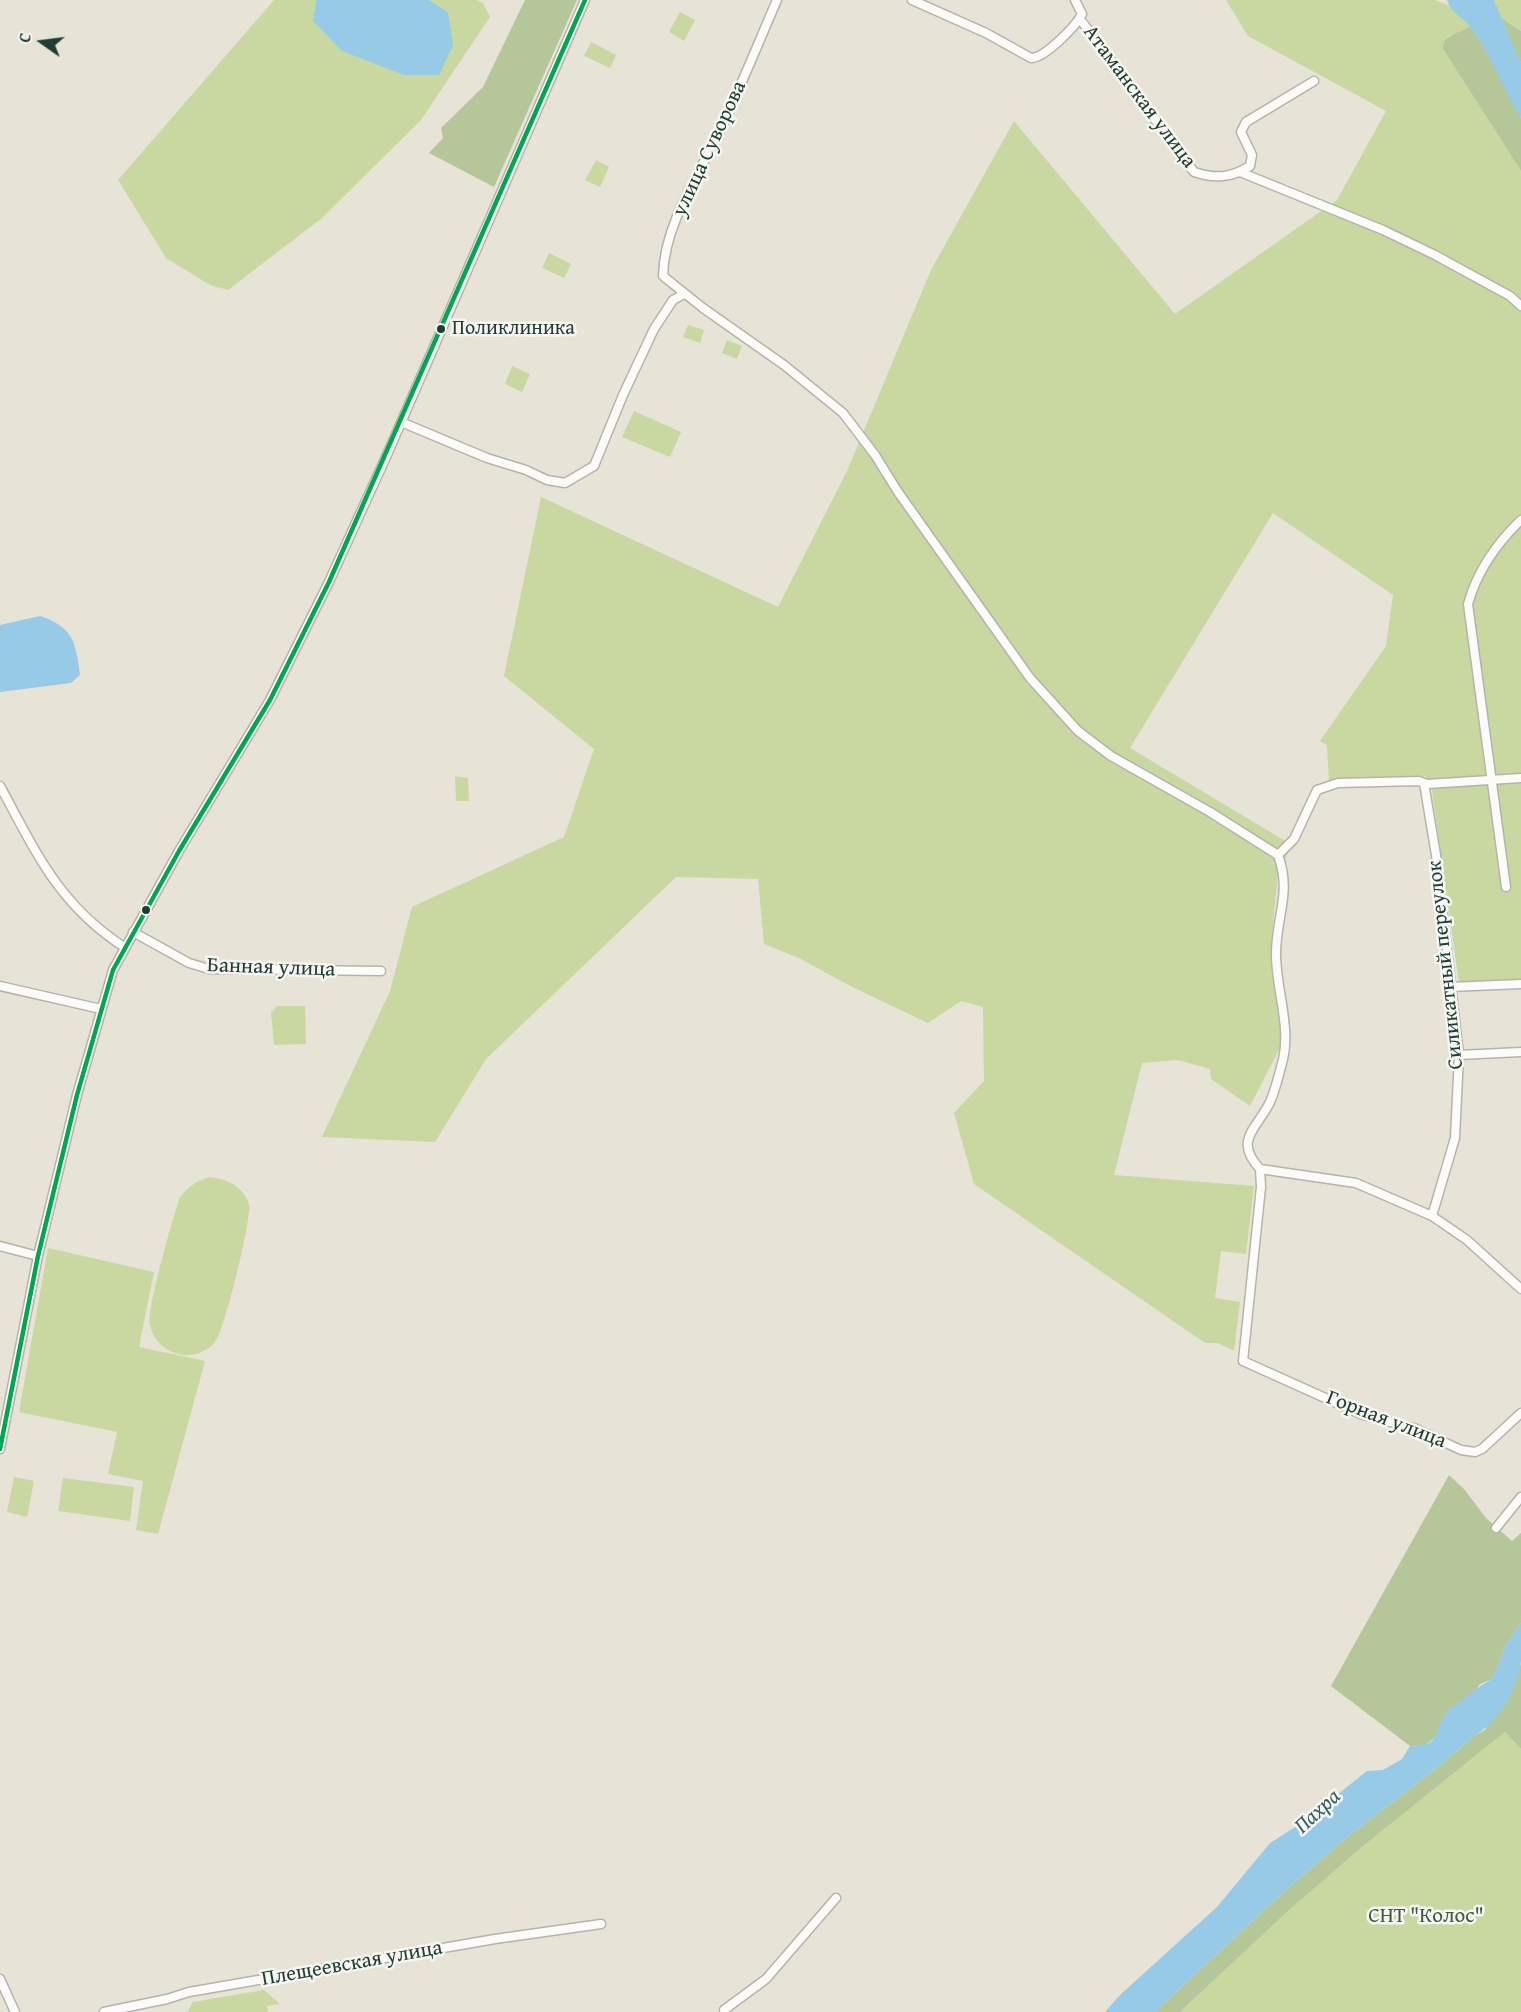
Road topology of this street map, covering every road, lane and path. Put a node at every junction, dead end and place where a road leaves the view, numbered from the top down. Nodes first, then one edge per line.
1 (585, 0) edge
2 (777, 0) edge
3 (912, 0) edge
4 (1075, 0) edge
5 (1080, 19) junction
6 (1314, 81) dead end
7 (1240, 172) junction
8 (684, 294) junction
9 (1521, 306) edge
10 (401, 422) junction
11 (1521, 520) edge
12 (1521, 778) edge
13 (1493, 779) junction
14 (1424, 783) junction
15 (0, 786) edge
16 (1278, 855) junction
17 (1506, 887) dead end
18 (133, 932) junction
19 (124, 947) junction
20 (381, 971) dead end
21 (1521, 984) edge
22 (0, 986) edge
23 (1450, 987) junction
24 (101, 1009) junction
25 (1521, 1052) edge
26 (1459, 1055) junction
27 (1260, 1169) junction
28 (1432, 1216) junction
29 (0, 1246) edge
30 (38, 1256) junction
31 (1521, 1289) edge
32 (1521, 1413) edge
33 (0, 1449) edge
34 (1521, 1497) edge
35 (1496, 1528) dead end
36 (836, 1898) dead end
37 (601, 1924) dead end
38 (0, 1979) edge
39 (724, 2010) dead end
40 (15, 2012) edge
41 (104, 2012) edge

1 - 10 street
2 - 8 street, улица Суворова
3 - 5 street
4 - 5 street
5 - 7 street, Атаманская улица
6 - 7 street
7 - 9 street
8 - 10 street
8 - 16 street
10 - 18 street
11 - 13 street
12 - 13 street
13 - 14 street
13 - 17 street
14 - 16 street
14 - 23 street, Силикатный переулок
15 - 19 street
16 - 27 street
18 - 19 street
18 - 20 street, Банная улица
19 - 24 street
21 - 23 street
22 - 24 street
23 - 26 street, Силикатный переулок
24 - 30 street
25 - 26 street
26 - 28 street, Силикатный переулок
27 - 28 street
27 - 32 street, Горная улица
28 - 31 street
29 - 30 street
30 - 33 street
34 - 35 street
36 - 39 street
37 - 41 street, Плещеевская улица
38 - 40 street

